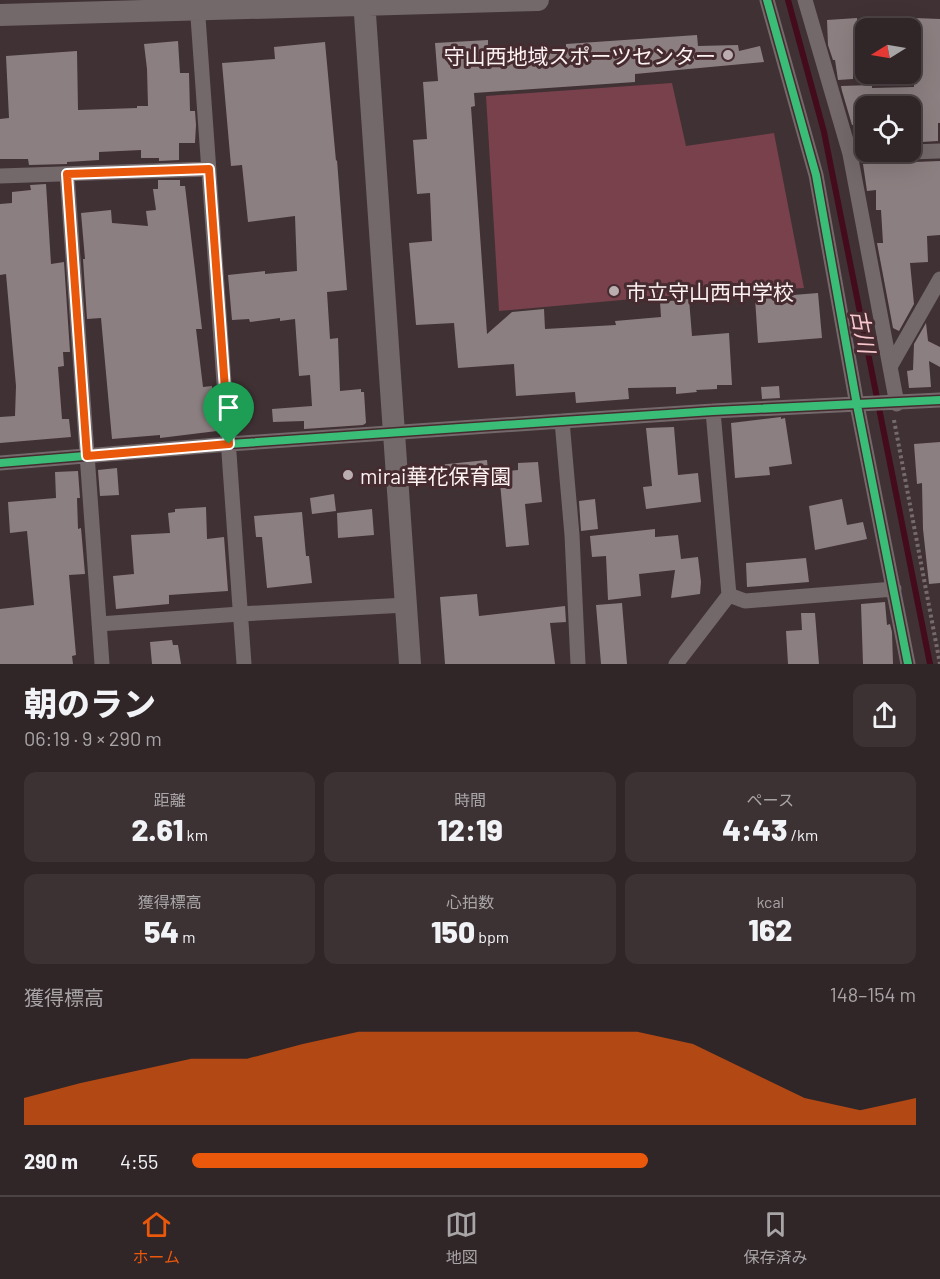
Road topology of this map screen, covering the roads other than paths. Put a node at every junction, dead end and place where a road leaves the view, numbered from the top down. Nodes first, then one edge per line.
1 (525, 0) edge
2 (538, 0) edge
3 (767, 0) edge
4 (805, 0) edge
5 (364, 3) edge
6 (197, 5) edge
7 (0, 15) edge
8 (940, 151) edge
9 (850, 154) junction
10 (209, 169) junction
11 (67, 174) junction
12 (0, 176) edge
13 (940, 279) edge
14 (891, 365) junction
15 (940, 400) edge
16 (894, 404) junction
17 (857, 405) junction
18 (713, 411) junction
19 (562, 421) junction
20 (393, 434) junction
21 (229, 444) junction
22 (87, 456) junction
23 (0, 463) edge
24 (894, 589) junction
25 (729, 595) junction
26 (406, 605) junction
27 (240, 614) junction
28 (99, 624) junction
29 (102, 664) edge
30 (244, 664) edge
31 (410, 664) edge
32 (578, 664) edge
33 (676, 664) edge
34 (908, 664) edge

1 - 2 street
1 - 5 street
3 - 17 street
4 - 9 street
5 - 6 street
5 - 20 street
6 - 7 street
6 - 10 street
8 - 9 street
9 - 14 street
10 - 11 street
10 - 21 street
11 - 12 street
11 - 22 street
13 - 14 street
14 - 16 street
15 - 16 street
16 - 17 street
17 - 18 street
17 - 24 street
18 - 19 street
18 - 25 street
19 - 20 street
19 - 32 street
20 - 21 street
20 - 26 street
21 - 22 street
21 - 27 street
22 - 23 street
22 - 28 street
24 - 25 street
24 - 34 street
25 - 33 street
26 - 27 street
26 - 31 street
27 - 28 street
27 - 30 street
28 - 29 street

